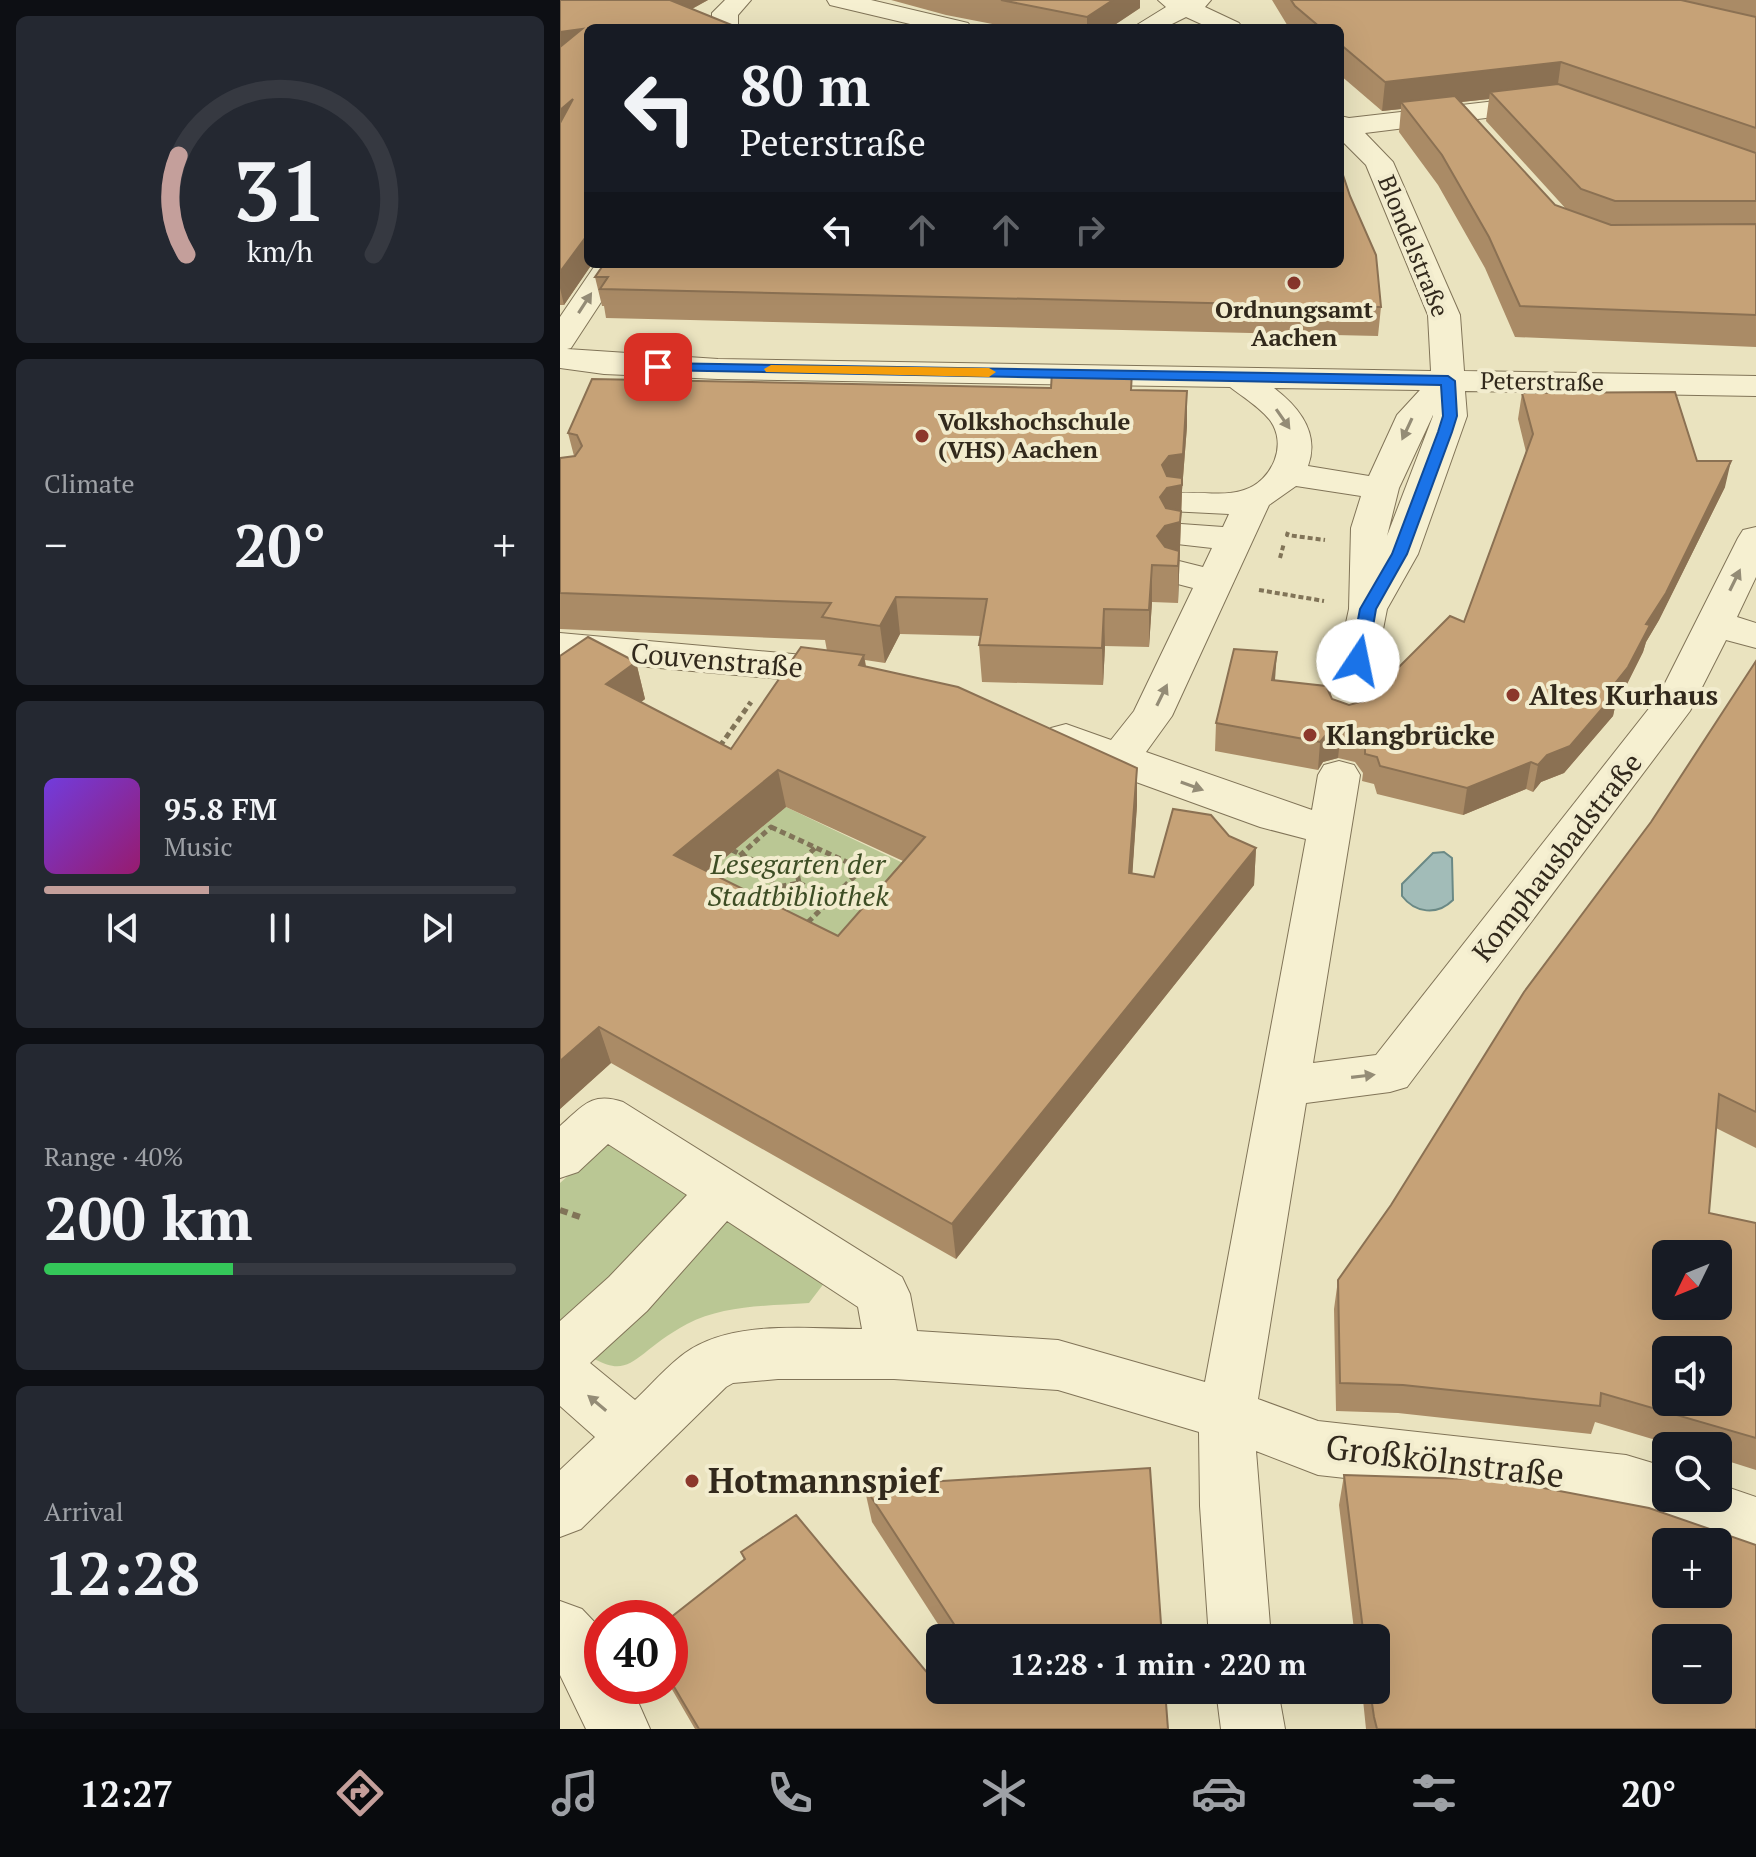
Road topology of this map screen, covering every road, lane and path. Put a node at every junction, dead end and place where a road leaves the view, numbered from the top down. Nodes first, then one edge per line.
1 (739, 0) edge
2 (839, 0) edge
3 (1185, 2) edge
4 (725, 24) edge
5 (922, 24) edge
6 (1151, 24) edge
7 (1223, 24) edge
8 (1568, 106) edge
9 (1344, 126) edge
10 (1344, 129) edge
11 (608, 268) edge
12 (560, 341) edge
13 (560, 358) edge
14 (1240, 379) junction
15 (1448, 381) junction
16 (1756, 386) edge
17 (1288, 474) junction
18 (1381, 488) junction
19 (1254, 499) junction
20 (1756, 538) edge
21 (1237, 539) junction
22 (1285, 540) dead end
23 (1280, 558) dead end
24 (1198, 577) junction
25 (1368, 609) junction
26 (1735, 630) edge
27 (560, 646) edge
28 (775, 666) junction
29 (882, 679) edge
30 (1346, 715) edge
31 (1028, 722) edge
32 (711, 755) edge
33 (1118, 760) junction
34 (1339, 775) dead end
35 (1328, 829) junction
36 (816, 847) junction
37 (732, 850) edge
38 (741, 856) junction
39 (796, 866) junction
40 (771, 869) junction
41 (799, 883) junction
42 (772, 888) junction
43 (832, 898) junction
44 (757, 906) junction
45 (1285, 1086) junction
46 (560, 1157) edge
47 (723, 1191) junction
48 (560, 1210) edge
49 (580, 1217) dead end
50 (894, 1354) junction
51 (560, 1356) edge
52 (560, 1372) edge
53 (1227, 1414) junction
54 (635, 1435) junction
55 (1652, 1490) edge
56 (560, 1509) edge
57 (1717, 1512) edge
58 (1756, 1525) edge
59 (1239, 1624) edge
60 (560, 1631) edge
61 (1249, 1704) edge
62 (618, 1729) edge
63 (1253, 1729) edge

1 - 4 street
2 - 5 street
3 - 6 street
3 - 7 street
8 - 9 street, Blondelstraße
10 - 15 street, Blondelstraße
12 -> 11 street
13 - 14 street, Peterstraße
14 - 15 street, Peterstraße
14 -> 17 street
15 - 16 street, Peterstraße
15 -> 18 street
15 - 25 street, Blondelstraße
17 - 18 street
17 - 19 street
18 - 25 street
19 - 21 street
19 - 21 street
26 -> 20 street, Komphausbadstraße
21 - 24 street
22 - 23 path
24 - 25 path
33 -> 24 street
25 - 30 street
45 -> 26 street, Komphausbadstraße
27 - 28 street, Couvenstraße
28 - 29 street, Couvenstraße
28 - 32 path
31 - 33 street
33 -> 35 street
34 - 35 street
35 - 45 street
36 - 38 path
36 - 39 path
36 - 43 path
37 - 38 path
38 - 40 path
38 - 44 path
39 - 40 path
39 - 41 path
40 - 42 path
41 - 42 path
41 - 43 path
42 - 44 path
43 - 44 path
45 - 53 street
46 - 47 street
47 - 50 street
47 - 51 street
48 - 49 path
50 - 53 street, Großkölnstraße
50 - 54 street, Großkölnstraße
54 -> 52 street
53 - 55 street, Großkölnstraße
53 - 59 street
54 - 56 street, Großkölnstraße
57 - 58 street
60 - 62 street
61 - 63 street

